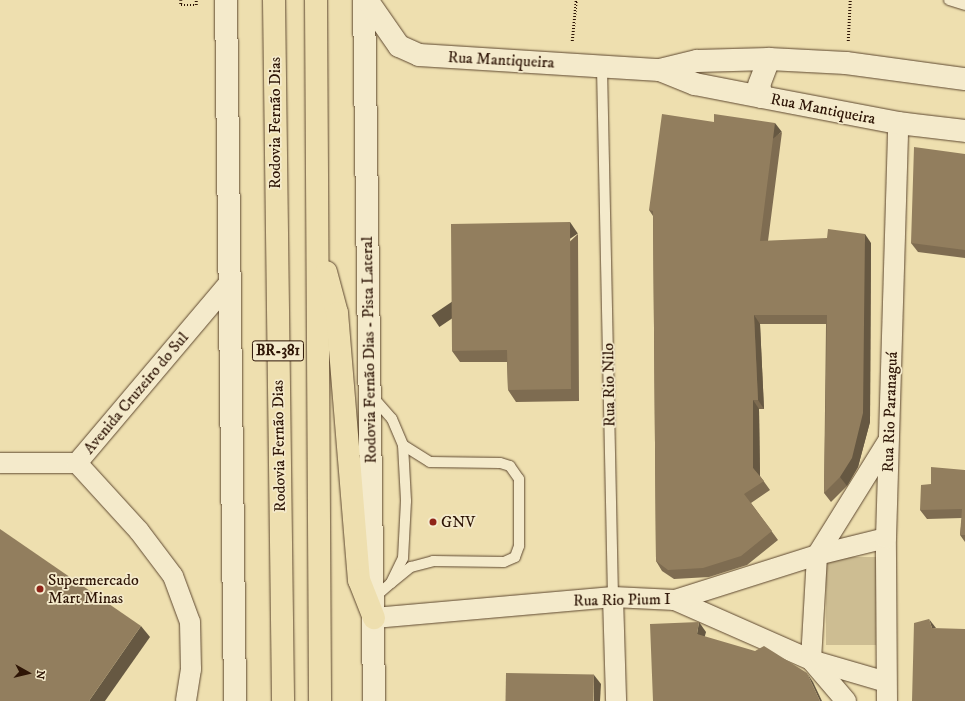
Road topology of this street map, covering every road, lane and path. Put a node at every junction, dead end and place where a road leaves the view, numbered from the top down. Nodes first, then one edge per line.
1 (180, 0) edge
2 (196, 0) edge
3 (226, 0) edge
4 (274, 0) edge
5 (316, 0) edge
6 (364, 0) edge
7 (367, 0) edge
8 (576, 0) edge
9 (850, 0) edge
10 (949, 0) edge
11 (965, 5) edge
12 (769, 59) junction
13 (846, 63) junction
14 (570, 64) junction
15 (602, 68) junction
16 (660, 70) junction
17 (965, 79) edge
18 (762, 98) junction
19 (898, 123) junction
20 (965, 131) edge
21 (318, 244) junction
22 (230, 282) junction
23 (370, 394) junction
24 (889, 439) junction
25 (403, 445) junction
26 (0, 463) edge
27 (77, 463) junction
28 (886, 538) junction
29 (817, 555) junction
30 (391, 583) junction
31 (613, 597) junction
32 (675, 600) junction
33 (374, 608) junction
34 (811, 660) junction
35 (887, 691) edge
36 (186, 701) edge
37 (235, 701) edge
38 (283, 701) edge
39 (320, 701) edge
40 (374, 701) edge
41 (616, 701) edge
42 (846, 701) edge

1 - 2 path
3 - 22 street, BR-381
4 - 38 highway, Rodovia Fernão Dias / BR-381
5 - 21 highway, BR-381
6 - 23 street, Rodovia Fernão Dias - Pista Lateral
7 - 14 street, Rua Mantiqueira
8 - 14 path
9 - 13 path
10 - 11 lane
12 - 13 street, Rua Mantiqueira
12 - 16 street, Rua Mantiqueira
12 - 18 street
13 - 17 street, Rua Mantiqueira
14 - 15 street, Rua Mantiqueira
15 - 16 street, Rua Mantiqueira
15 - 31 lane, Rua Rio Nilo
16 - 18 street, Rua Mantiqueira
18 - 19 street, Rua Mantiqueira
19 - 20 street, Rua Mantiqueira
19 - 24 street, Rua Rio Paranaguá
21 - 33 highway
21 - 39 highway, BR-381
22 - 27 street, Avenida Cruzeiro do Sul
22 - 37 street, BR-381
23 - 25 lane
23 - 33 street, Rodovia Fernão Dias - Pista Lateral
24 - 28 street, Rua Rio Paranaguá
24 - 29 street
25 - 30 lane
25 - 30 lane
26 - 27 street, Avenida Cruzeiro do Sul
27 - 36 street
28 - 29 street, Rua Rio Pium I
28 - 35 street, Rua Rio Paranaguá
29 - 32 street, Rua Rio Pium I
29 - 34 street
30 - 33 lane
31 - 32 street, Rua Rio Pium I
31 - 33 street, Rua Rio Pium I
31 - 41 street, Rua Rio Nilo
32 - 34 street
33 - 40 street, Rodovia Fernão Dias - Pista Lateral
34 - 35 street
34 - 42 street

